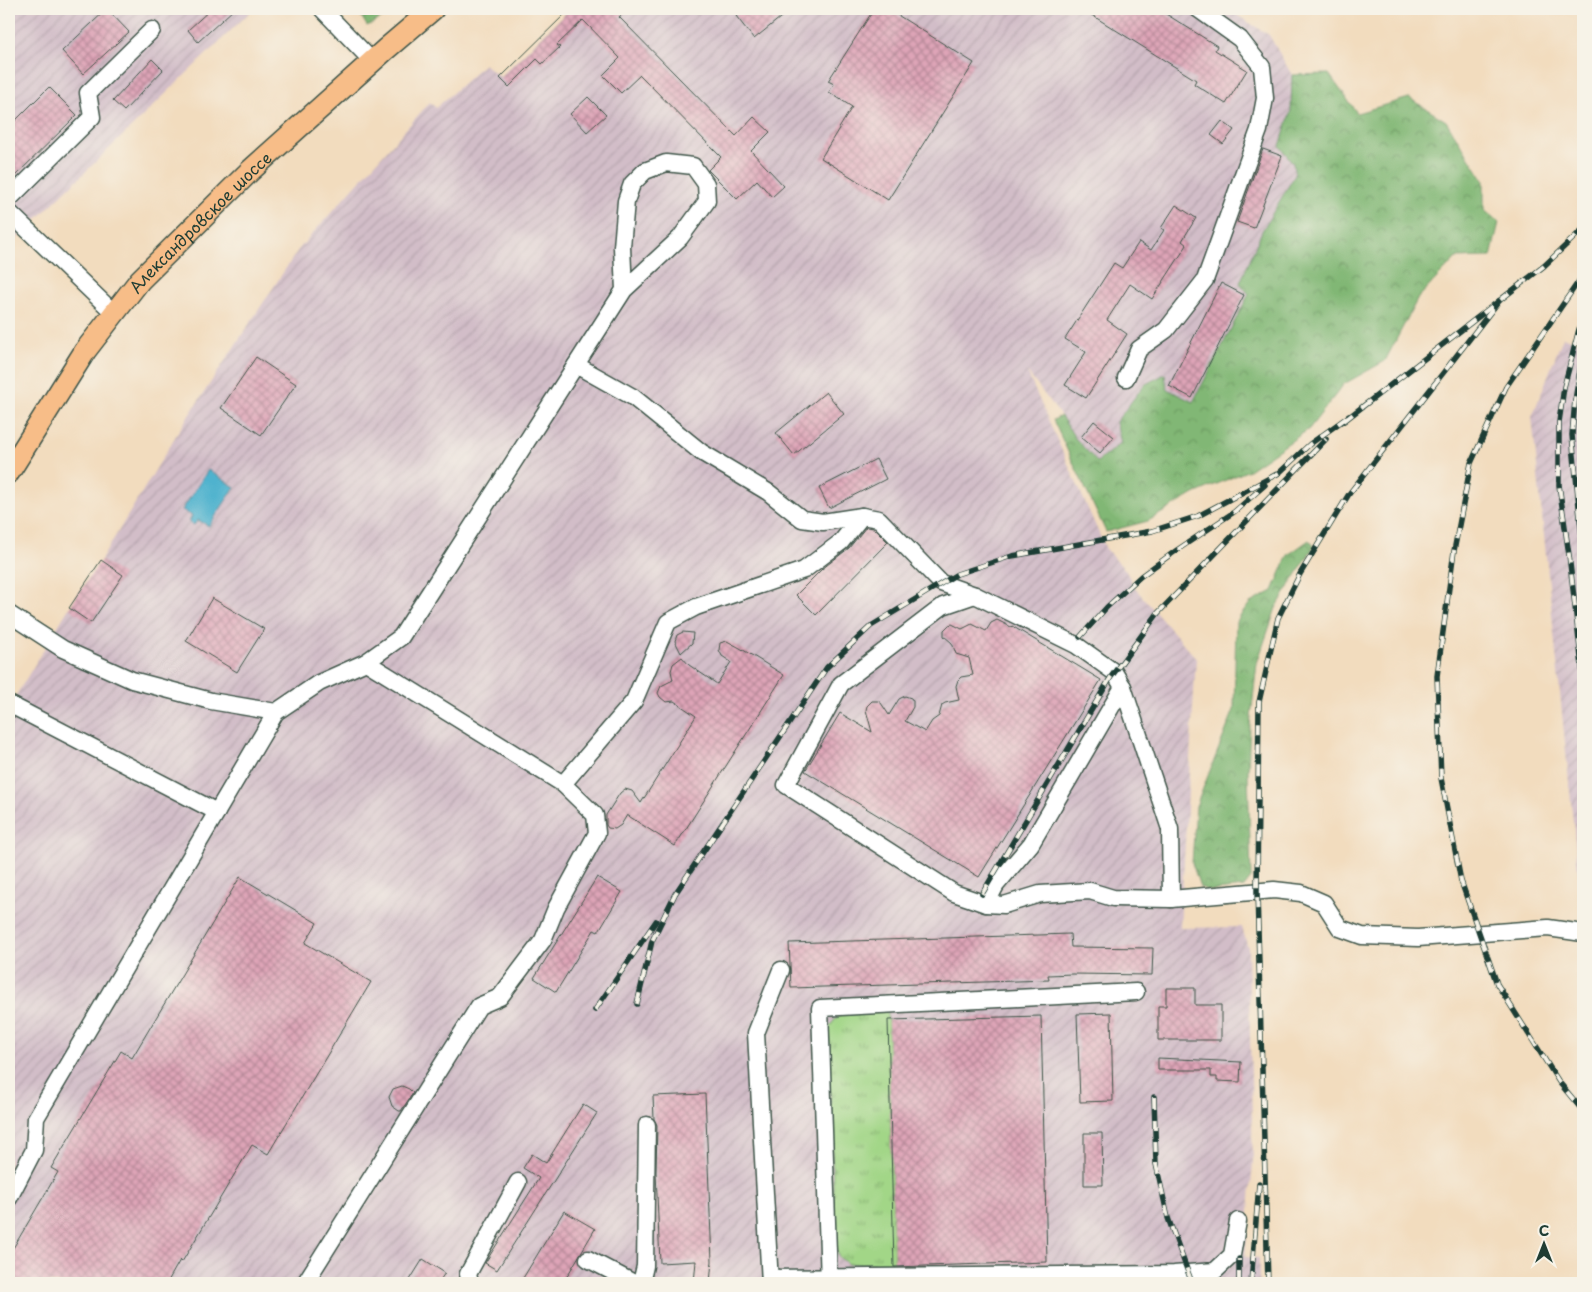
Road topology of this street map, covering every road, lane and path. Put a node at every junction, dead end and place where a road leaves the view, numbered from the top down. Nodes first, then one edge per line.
1 (322, 9) edge
2 (433, 9) edge
3 (1198, 9) edge
4 (152, 30) dead end
5 (372, 61) junction
6 (9, 199) edge
7 (9, 212) edge
8 (624, 290) junction
9 (114, 313) junction
10 (576, 364) junction
11 (1126, 378) dead end
12 (9, 472) edge
13 (862, 516) junction
14 (975, 595) junction
15 (9, 614) edge
16 (366, 662) junction
17 (1123, 687) junction
18 (9, 704) edge
19 (276, 712) junction
20 (563, 784) junction
21 (217, 812) junction
22 (1171, 899) junction
23 (986, 904) junction
24 (1583, 933) edge
25 (781, 970) dead end
26 (1136, 992) dead end
27 (646, 1124) dead end
28 (518, 1182) dead end
29 (9, 1198) edge
30 (1238, 1221) dead end
31 (588, 1259) dead end
32 (1176, 1278) edge
33 (829, 1280) edge
34 (770, 1281) edge
35 (305, 1283) edge
36 (470, 1283) edge
37 (634, 1283) edge
38 (641, 1283) edge

1 - 5 lane
2 - 5 main road, Александровское шоссе
3 - 11 lane
4 - 6 lane
5 - 9 main road, Александровское шоссе
7 - 9 lane
8 - 8 lane
8 - 10 lane
9 - 12 main road, Александровское шоссе
10 - 13 lane
10 - 16 lane
13 - 14 lane
13 - 20 lane
14 - 17 lane
14 - 23 lane
15 - 19 lane
16 - 19 lane
16 - 20 lane
17 - 22 lane
17 - 23 lane
18 - 21 lane
19 - 21 lane
20 - 35 lane
21 - 29 lane
22 - 23 lane
22 - 24 lane
25 - 34 lane
26 - 33 lane
27 - 38 lane
28 - 36 lane
30 - 32 lane
31 - 37 lane
32 - 33 lane
33 - 34 lane

